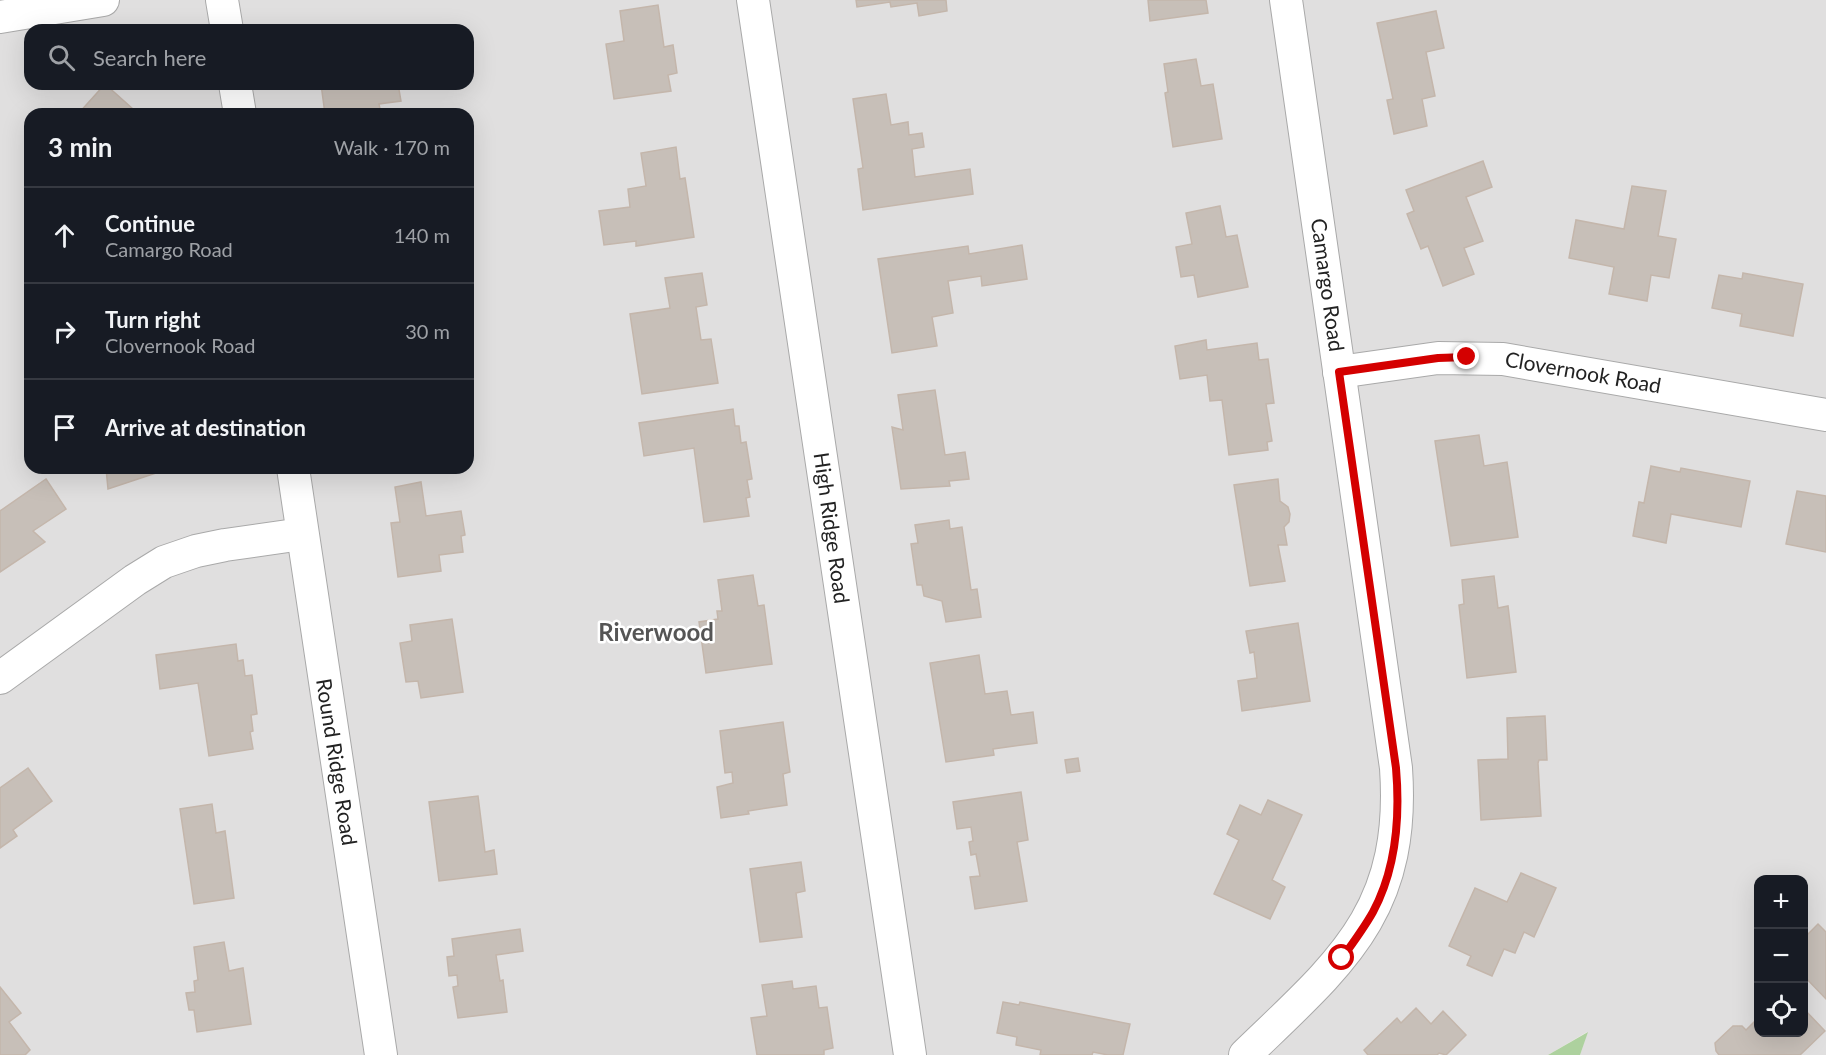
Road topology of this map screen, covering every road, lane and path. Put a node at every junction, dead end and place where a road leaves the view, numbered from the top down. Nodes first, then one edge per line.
1 (104, 0) edge
2 (222, 0) edge
3 (753, 0) edge
4 (1286, 0) edge
5 (0, 17) edge
6 (226, 24) edge
7 (236, 90) edge
8 (239, 108) edge
9 (1339, 372) junction
10 (1826, 415) edge
11 (294, 474) edge
12 (302, 534) junction
13 (0, 678) edge
14 (381, 1055) edge
15 (909, 1055) edge
16 (1245, 1055) edge

1 - 5 street
2 - 6 street
3 - 15 street, High Ridge Road
4 - 9 street, Camargo Road
7 - 8 street
9 - 10 street, Clovernook Road
9 - 16 street, Camargo Road
11 - 12 street, Round Ridge Road
12 - 13 street
12 - 14 street, Round Ridge Road

